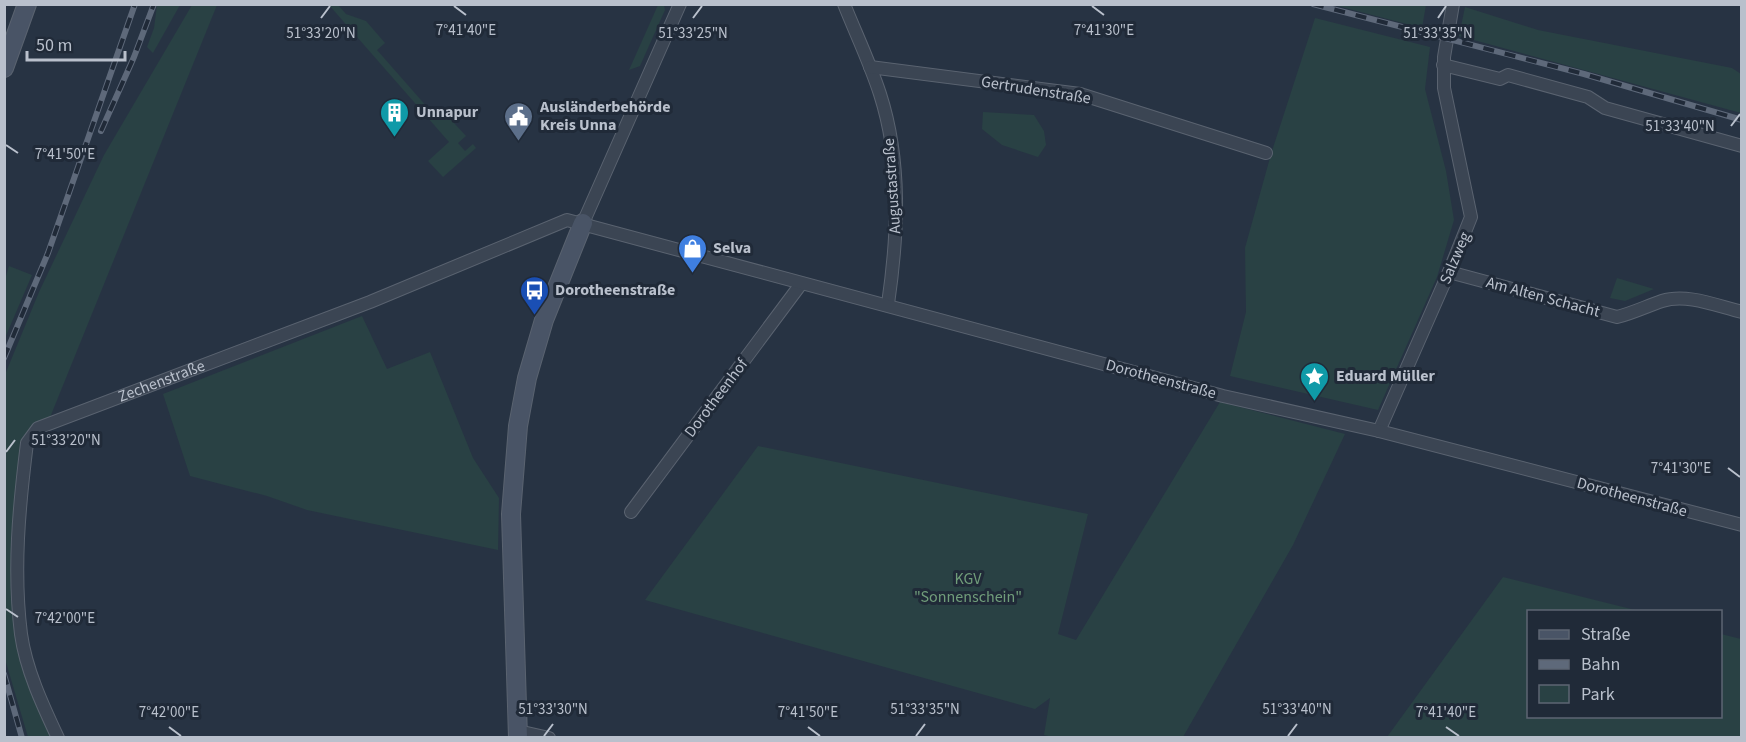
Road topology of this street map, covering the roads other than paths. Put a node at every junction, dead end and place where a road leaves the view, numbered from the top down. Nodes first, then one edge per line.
1 (27, 4) edge
2 (680, 4) edge
3 (844, 4) edge
4 (1453, 4) edge
5 (1443, 64) junction
6 (870, 67) junction
7 (4, 68) edge
8 (1742, 146) edge
9 (1266, 153) dead end
10 (583, 223) junction
11 (1449, 272) junction
12 (801, 285) junction
13 (888, 304) junction
14 (1742, 312) edge
15 (1379, 431) junction
16 (631, 512) dead end
17 (1742, 525) edge
18 (518, 734) edge
19 (58, 738) edge
20 (549, 738) edge

1 - 7 street
2 - 10 street
3 - 6 street, Augustastraße
4 - 5 street, Salzweg
5 - 8 street
5 - 11 street, Salzweg
6 - 9 street, Gertrudenstraße
6 - 13 street, Augustastraße
10 - 12 street, Dorotheenstraße
10 - 18 street
10 - 19 street, Zechenstraße
11 - 14 street, Am Alten Schacht
11 - 15 street, Salzweg
12 - 13 street, Dorotheenstraße
12 - 16 street, Dorotheenhof
13 - 15 street, Dorotheenstraße
15 - 17 street, Dorotheenstraße
18 - 20 street

